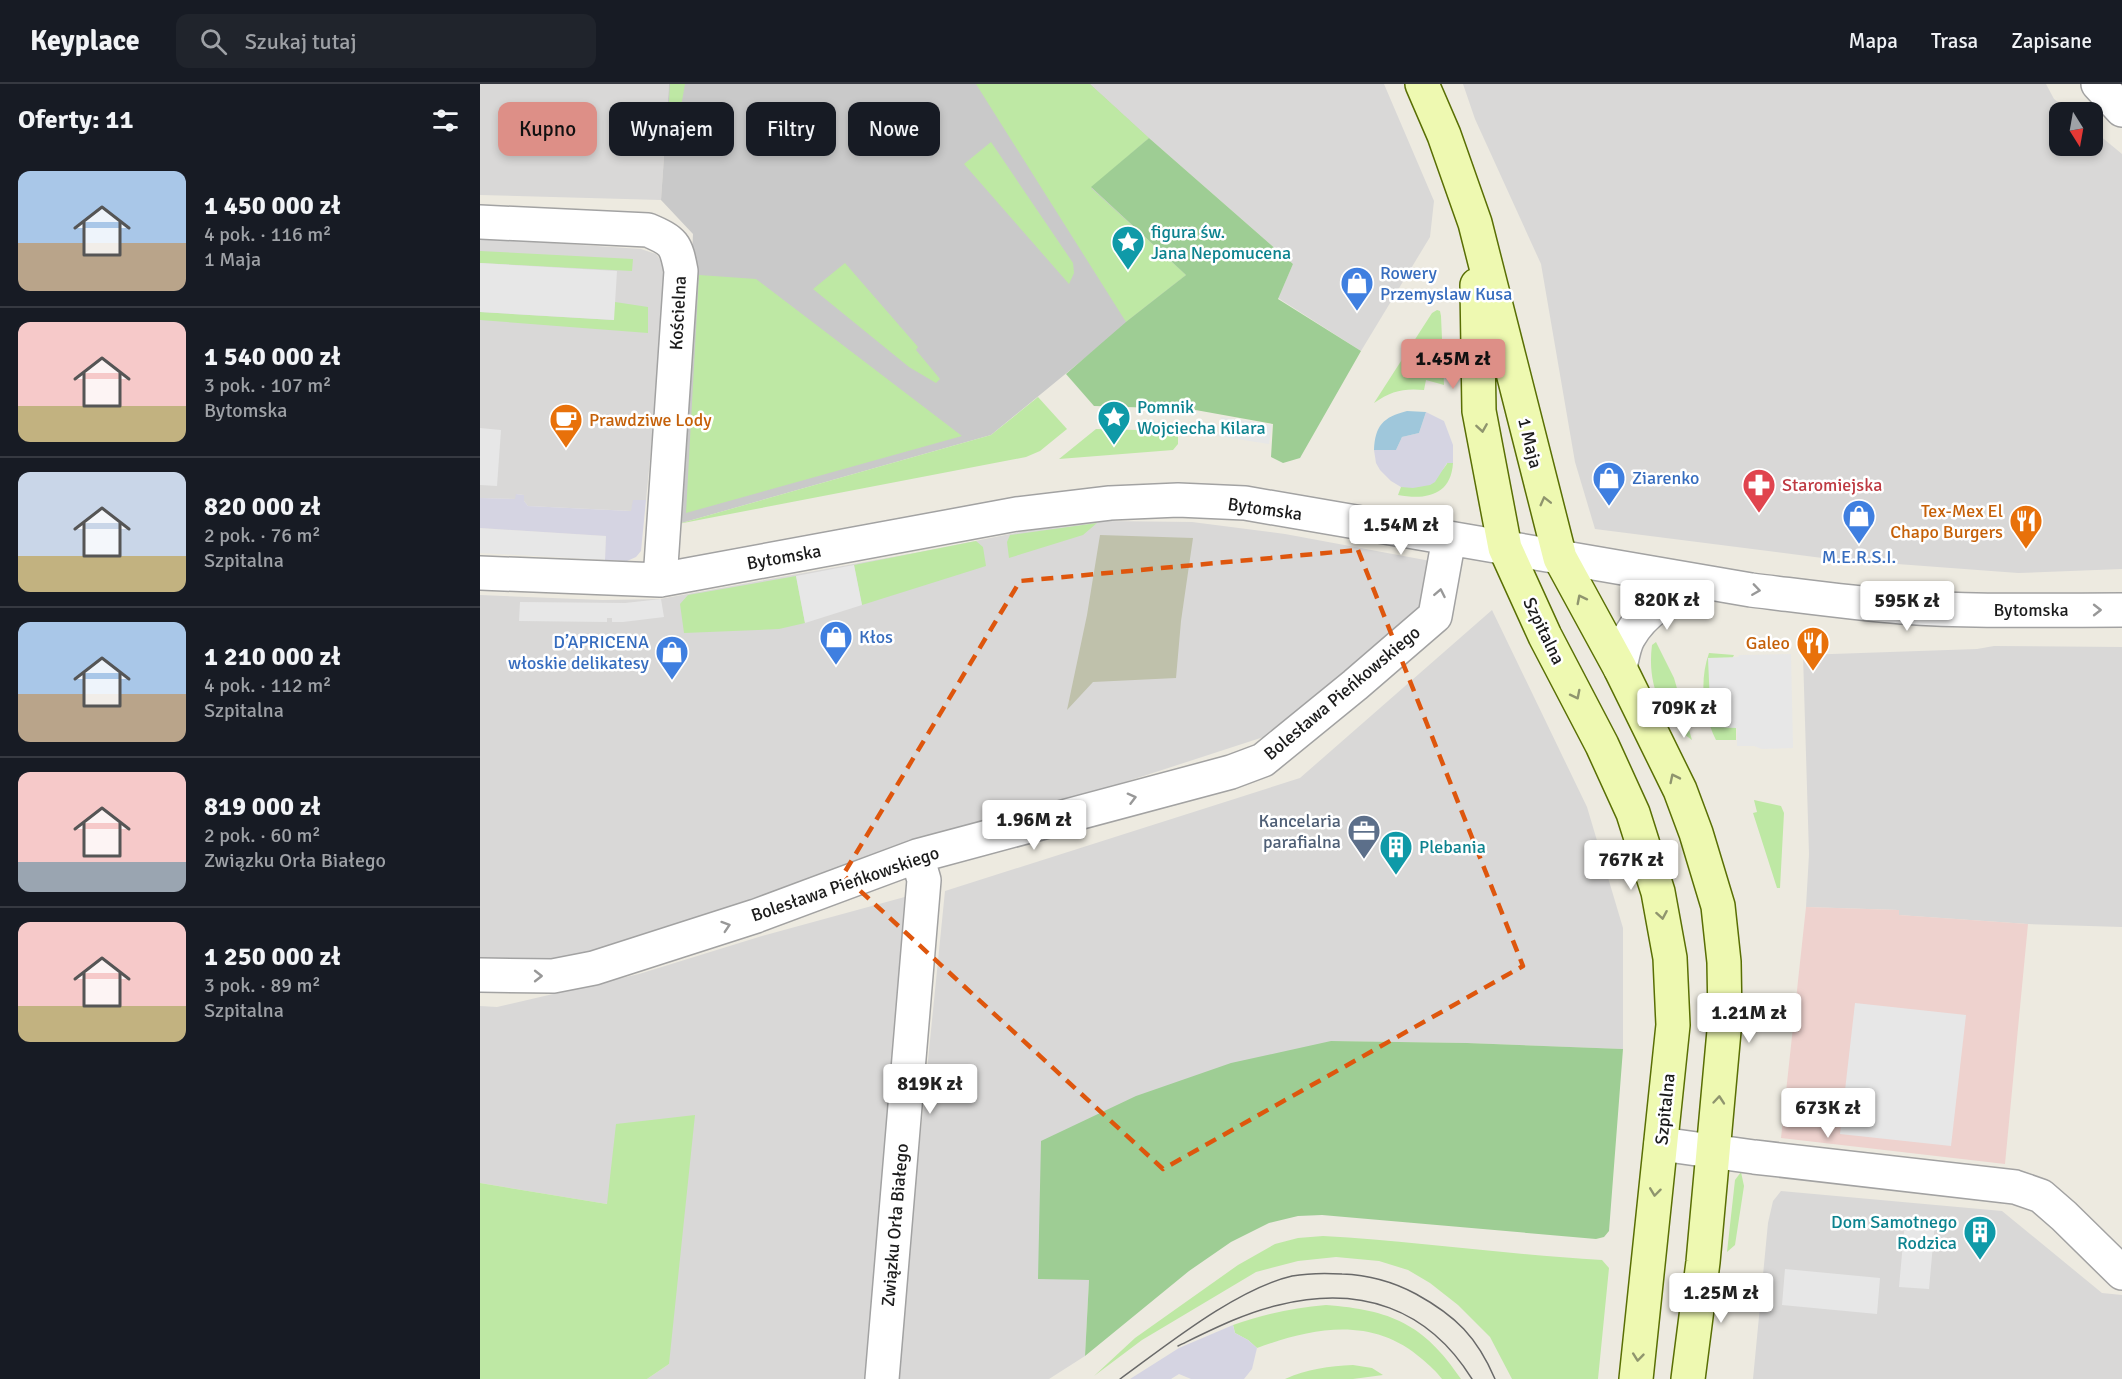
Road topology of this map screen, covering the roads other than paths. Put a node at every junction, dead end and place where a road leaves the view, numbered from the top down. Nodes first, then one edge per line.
1 (1422, 84) edge
2 (2098, 84) edge
3 (2122, 110) edge
4 (480, 222) edge
5 (1475, 223) junction
6 (1449, 538) junction
7 (1505, 548) junction
8 (1560, 558) junction
9 (480, 573) edge
10 (660, 580) junction
11 (1698, 581) junction
12 (2122, 610) edge
13 (1620, 668) junction
14 (917, 856) junction
15 (480, 975) edge
16 (1661, 1144) junction
17 (1714, 1152) junction
18 (2122, 1273) edge
19 (882, 1379) edge
20 (1636, 1379) edge
21 (1688, 1379) edge

1 - 5 street, 1 Maja
2 - 3 street
4 - 10 street, Kościelna
5 -> 7 street, 1 Maja
8 -> 5 street, 1 Maja
6 - 7 street, Bytomska
6 - 10 street, Bytomska
14 -> 6 street, Bolesława Pieńkowskiego
7 - 8 street, Bytomska
7 -> 16 street, Szpitalna
8 - 11 street, Bytomska
13 -> 8 street
9 - 10 street, Bytomska
11 -> 12 street, Bytomska
11 - 13 street
17 -> 13 street
15 -> 14 street, Bolesława Pieńkowskiego
14 - 19 street, Związku Orła Białego
16 - 17 street
16 -> 20 street, Szpitalna
17 - 18 street
17 - 21 street

